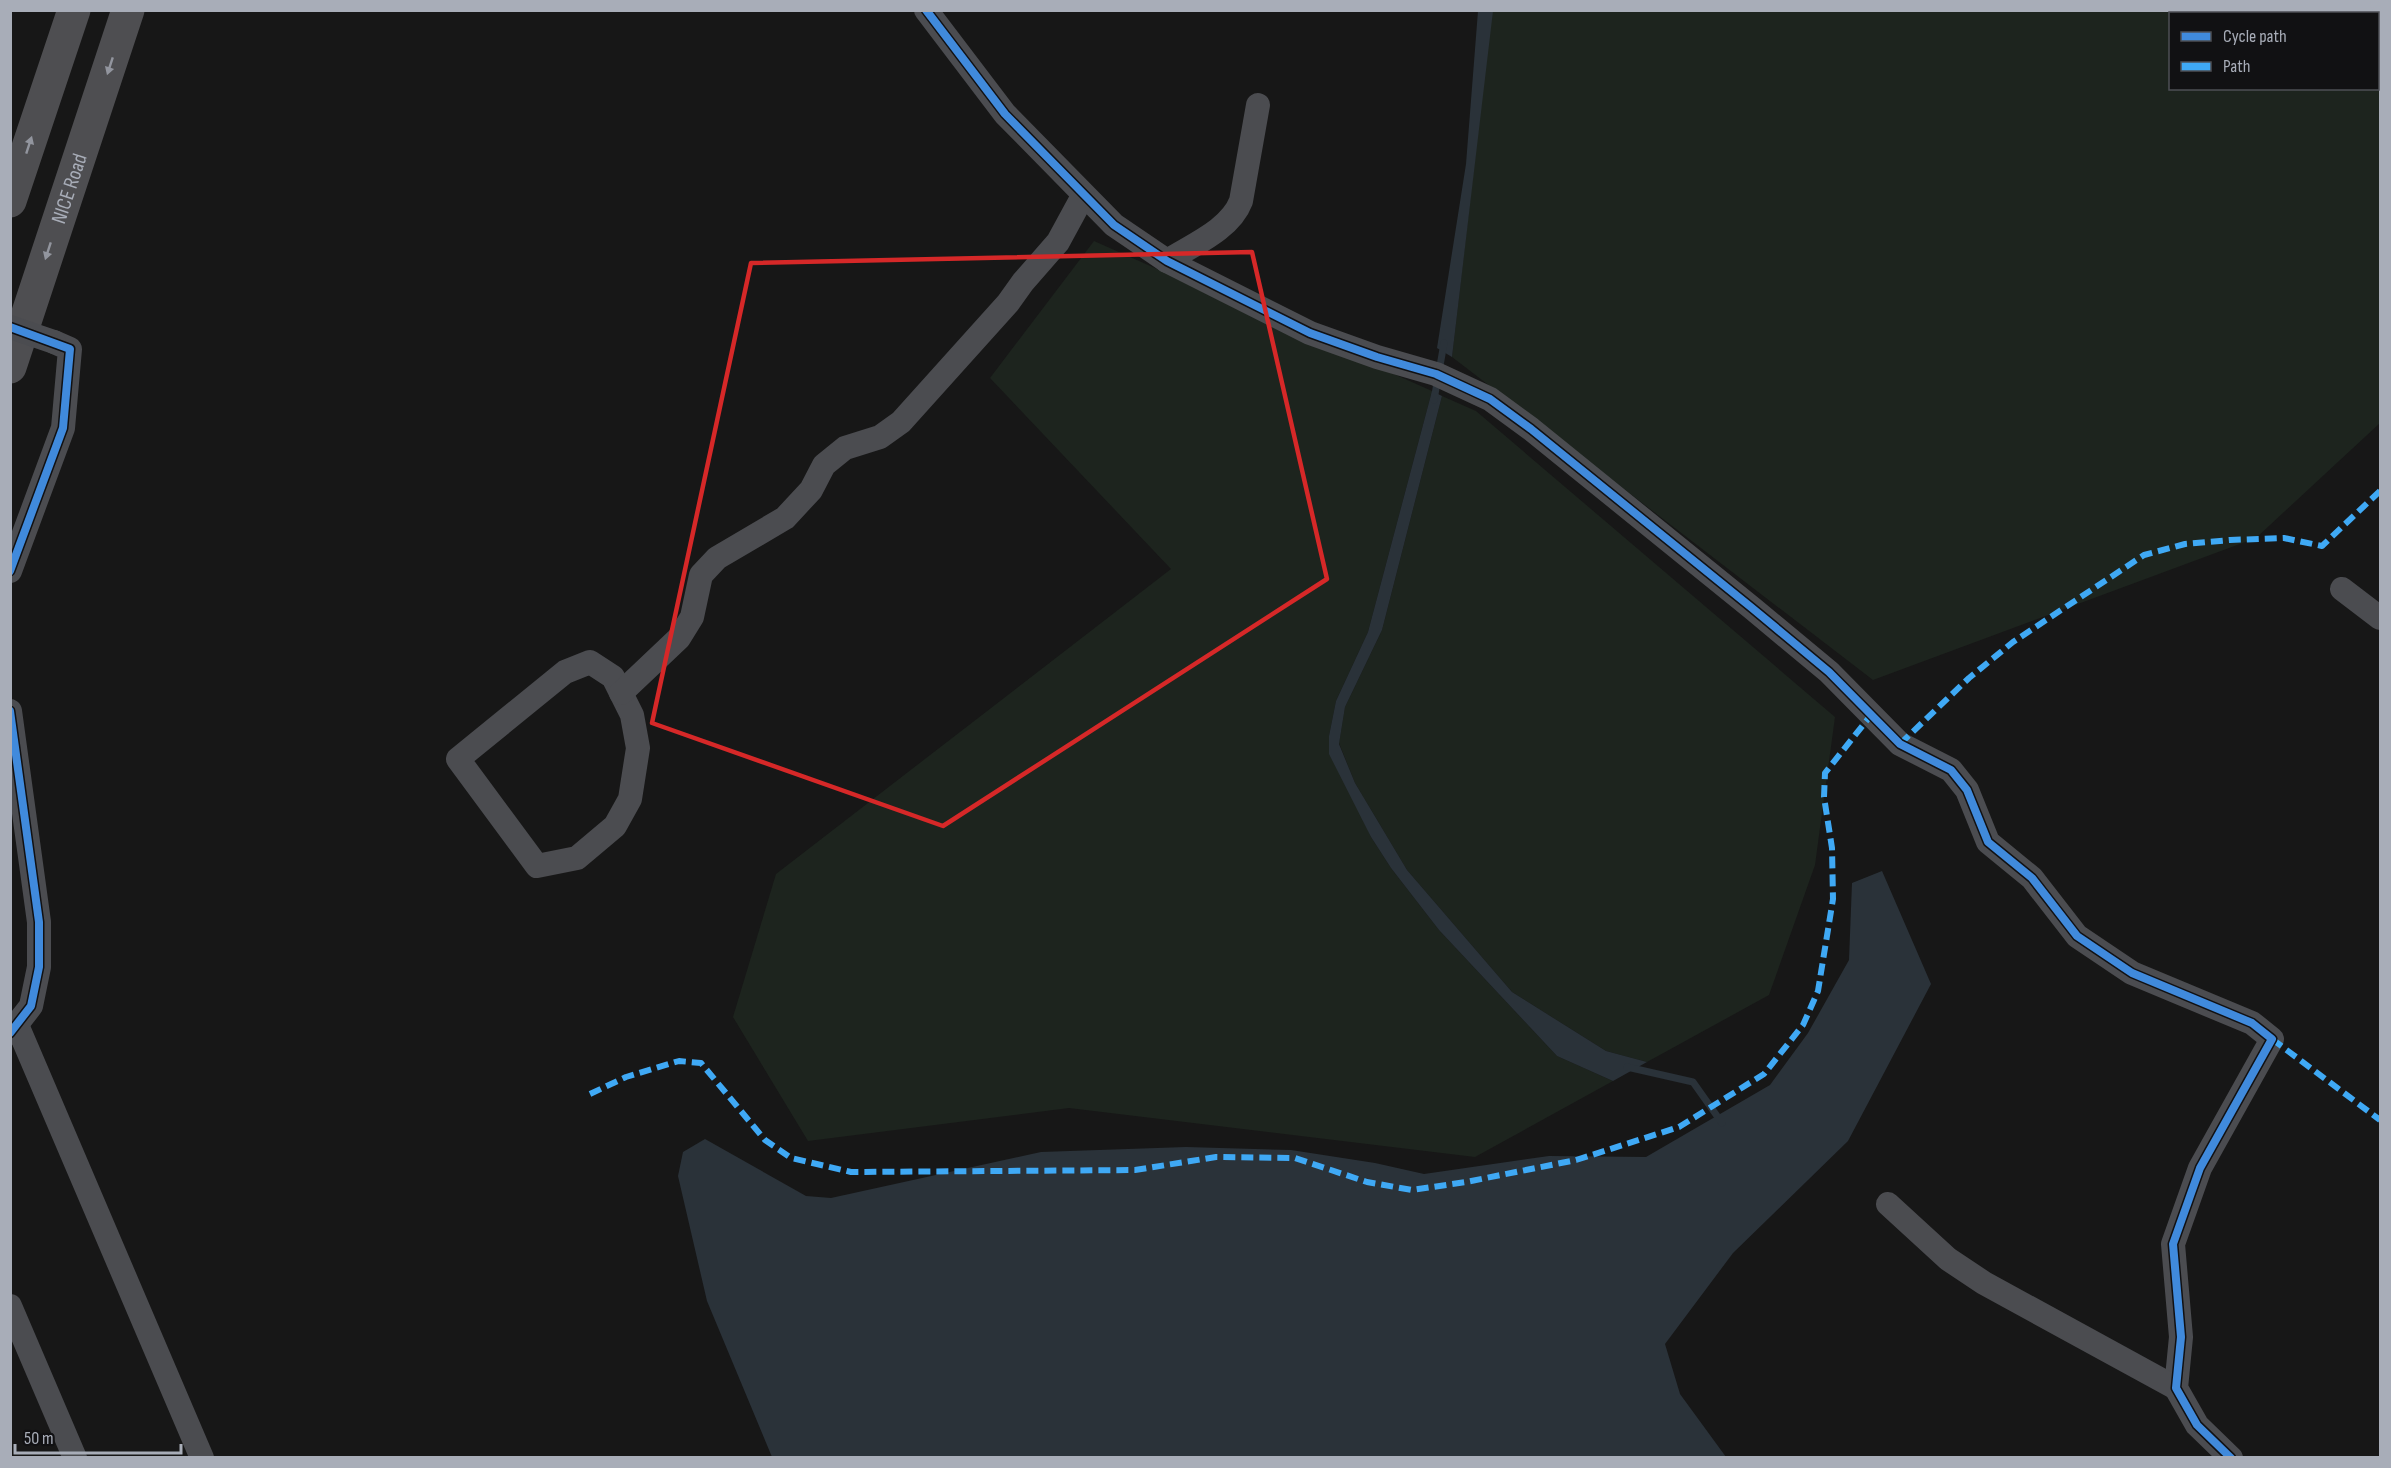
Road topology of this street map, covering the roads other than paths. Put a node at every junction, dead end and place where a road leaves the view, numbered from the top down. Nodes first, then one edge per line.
1 (74, 10) edge
2 (128, 10) edge
3 (926, 10) edge
4 (1258, 105) dead end
5 (1083, 196) junction
6 (10, 201) edge
7 (1167, 261) junction
8 (10, 327) edge
9 (10, 367) edge
10 (10, 572) edge
11 (2342, 589) dead end
12 (2380, 618) edge
13 (621, 693) junction
14 (10, 711) edge
15 (14, 1029) edge
16 (1888, 1203) dead end
17 (10, 1306) edge
18 (2176, 1388) junction
19 (75, 1458) edge
20 (202, 1458) edge
21 (2231, 1458) edge

6 -> 1 highway
2 -> 9 highway, NICE Road
3 - 5 street
4 - 7 street
5 - 7 street
5 - 13 street
7 - 18 street
8 - 10 street, bridge
11 - 12 street
13 - 13 street
14 - 15 street
15 - 20 street
16 - 18 street
17 - 19 street
18 - 21 street

